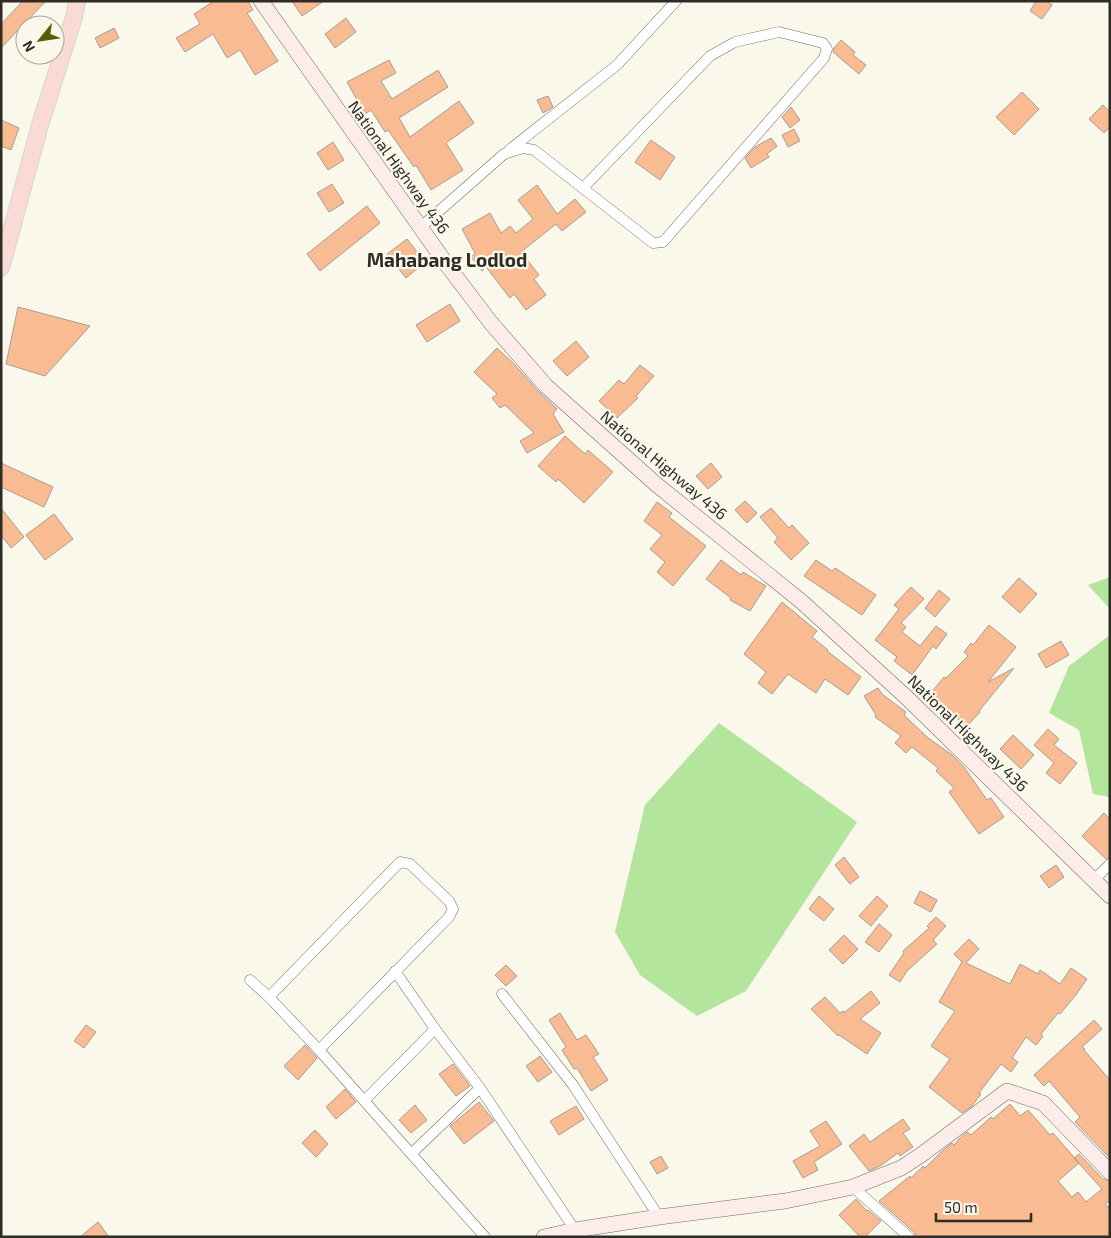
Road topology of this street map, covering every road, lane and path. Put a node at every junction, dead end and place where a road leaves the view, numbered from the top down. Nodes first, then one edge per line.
1 (77, 1) edge
2 (261, 1) edge
3 (676, 1) edge
4 (504, 154) junction
5 (582, 188) junction
6 (421, 227) junction
7 (1, 268) edge
8 (1110, 864) edge
9 (1094, 880) junction
10 (1110, 896) edge
11 (395, 971) junction
12 (250, 980) dead end
13 (502, 994) dead end
14 (269, 997) junction
15 (435, 1029) junction
16 (319, 1050) junction
17 (480, 1088) junction
18 (365, 1100) junction
19 (412, 1153) junction
20 (1110, 1172) edge
21 (853, 1187) junction
22 (658, 1217) junction
23 (575, 1230) junction
24 (485, 1237) edge
25 (544, 1237) edge
26 (909, 1237) edge

1 - 7 main road
2 - 6 main road, National Highway 436
3 - 4 street
4 - 5 street
4 - 6 street
5 - 5 street
6 - 9 main road, National Highway 436
8 - 9 street
9 - 10 main road, National Highway 436
11 - 14 street
11 - 15 street
11 - 16 street
12 - 14 street
13 - 22 street
14 - 16 street
15 - 17 street
15 - 18 street
16 - 18 street
17 - 19 street
17 - 23 street
18 - 19 street
19 - 24 street
20 - 21 main road
21 - 22 main road
21 - 26 street
22 - 23 main road
23 - 25 main road

